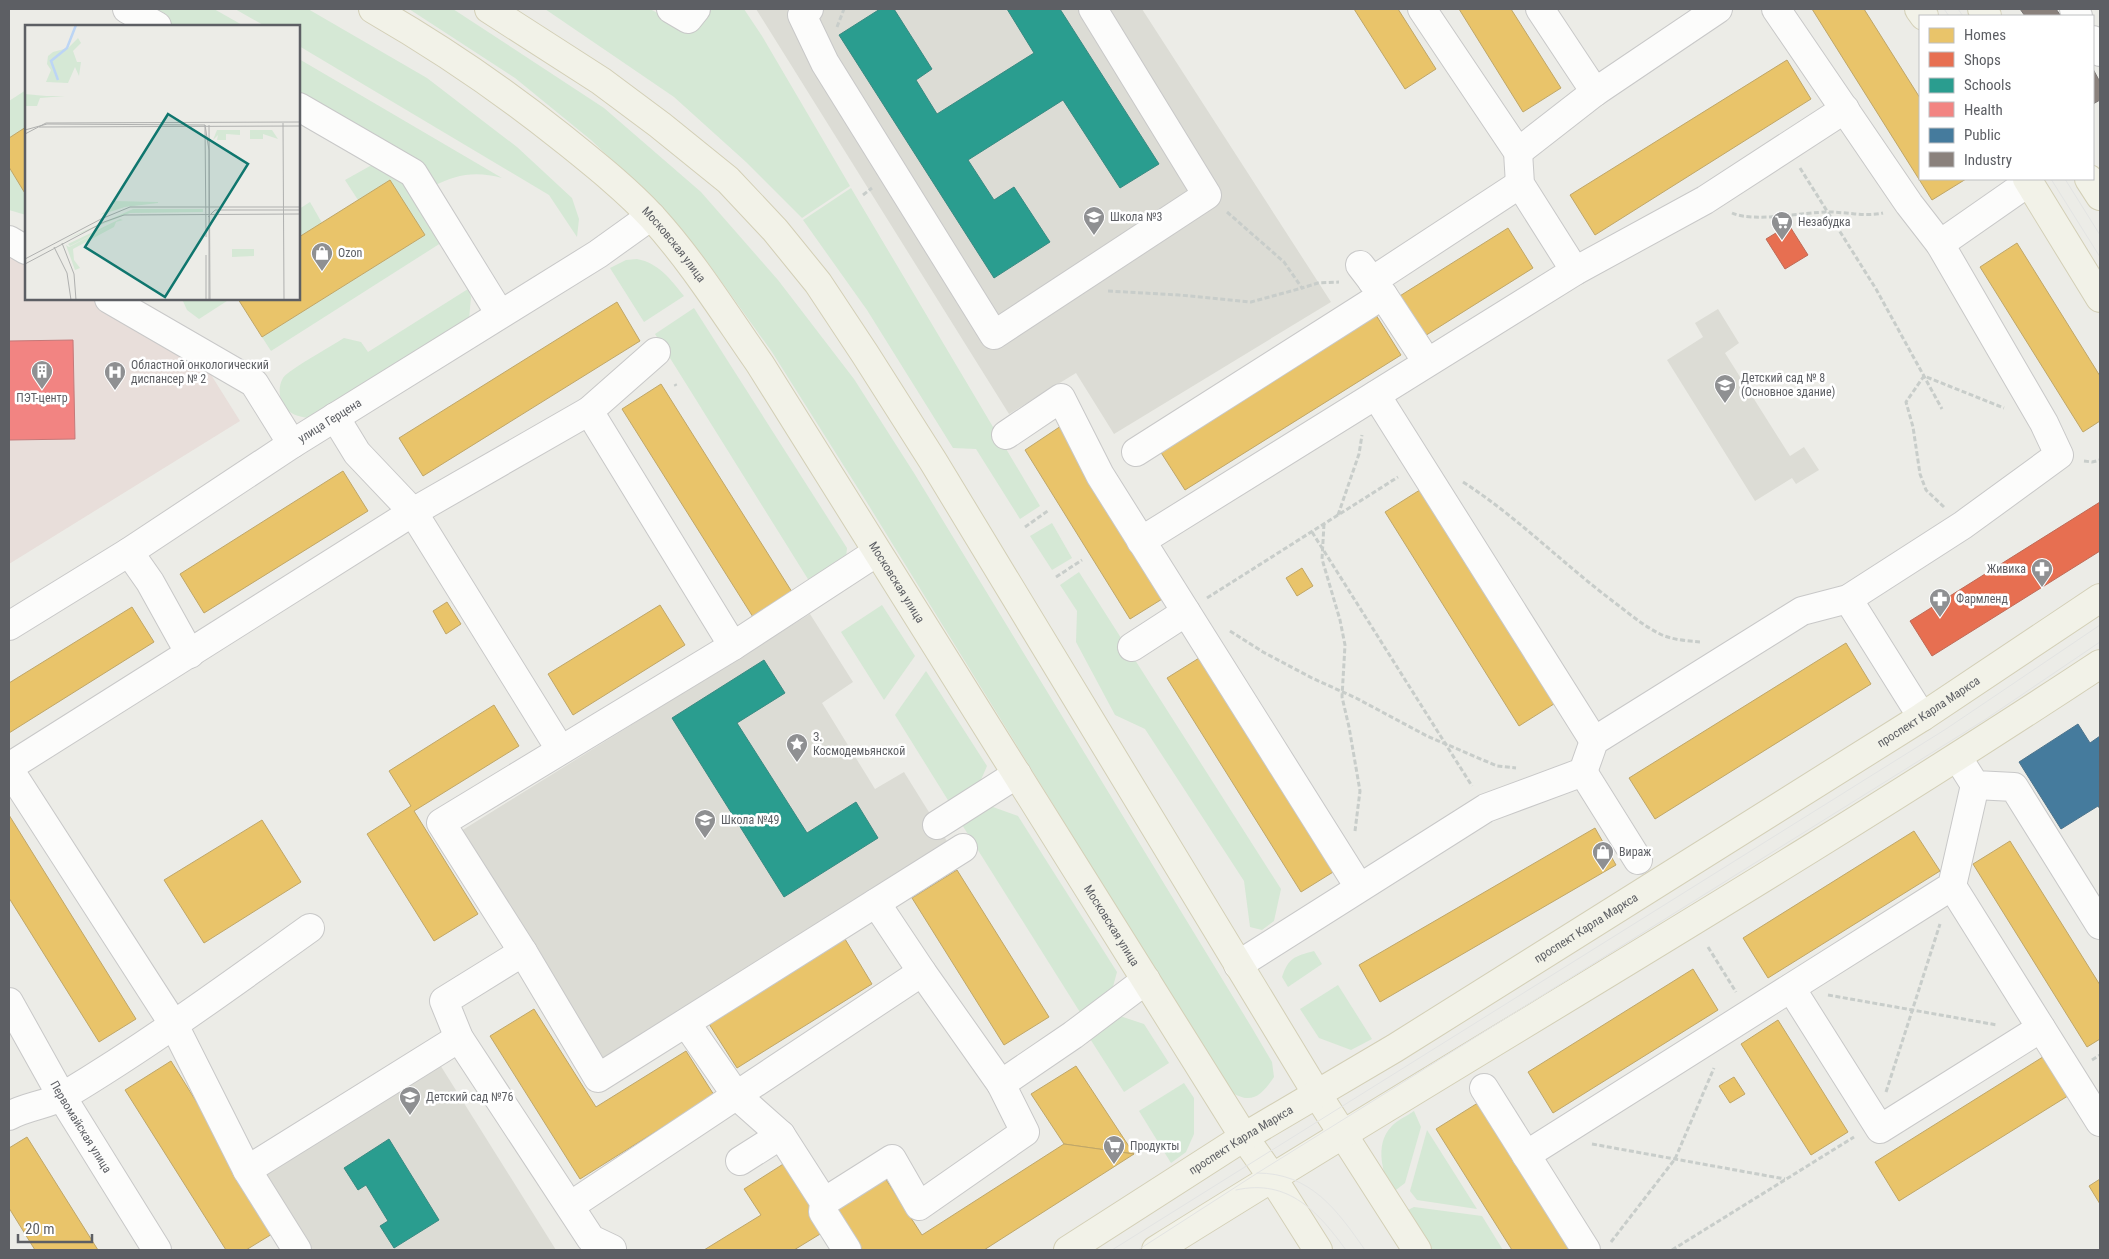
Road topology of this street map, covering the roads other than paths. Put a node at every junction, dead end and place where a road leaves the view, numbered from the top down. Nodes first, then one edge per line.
1 (127, 9) edge
2 (372, 9) edge
3 (489, 9) edge
4 (671, 9) edge
5 (696, 9) edge
6 (810, 9) edge
7 (1093, 9) edge
8 (1422, 9) edge
9 (1540, 9) edge
10 (1718, 9) edge
11 (1776, 9) edge
12 (155, 25) edge
13 (1595, 92) junction
14 (300, 108) edge
15 (1845, 109) junction
16 (1518, 152) junction
17 (2028, 180) edge
18 (2090, 180) edge
19 (1520, 184) junction
20 (2100, 196) edge
21 (651, 216) junction
22 (9, 240) edge
23 (1940, 244) junction
24 (25, 249) edge
25 (1575, 271) junction
26 (1372, 280) junction
27 (2100, 298) edge
28 (111, 300) edge
29 (500, 314) junction
30 (656, 352) dead end
31 (1427, 362) junction
32 (1376, 395) junction
33 (589, 411) junction
34 (334, 417) junction
35 (1006, 435) dead end
36 (292, 444) junction
37 (1136, 452) dead end
38 (413, 512) junction
39 (1141, 541) junction
40 (130, 552) junction
41 (877, 552) junction
42 (2100, 598) edge
43 (1848, 599) junction
44 (1186, 612) junction
45 (9, 626) edge
46 (733, 646) junction
47 (1132, 647) dead end
48 (190, 654) junction
49 (2100, 664) edge
50 (1922, 717) junction
51 (1594, 741) junction
52 (560, 749) junction
53 (1958, 758) junction
54 (9, 768) edge
55 (1583, 772) junction
56 (1016, 774) junction
57 (1975, 785) junction
58 (937, 825) dead end
59 (963, 848) dead end
60 (1638, 860) dead end
61 (1352, 878) junction
62 (1952, 886) junction
63 (876, 902) junction
64 (2100, 925) edge
65 (310, 928) dead end
66 (523, 952) junction
67 (1238, 965) junction
68 (922, 972) junction
69 (1146, 980) junction
70 (1791, 988) junction
71 (13, 1017) edge
72 (686, 1023) junction
73 (174, 1025) junction
74 (2038, 1030) junction
75 (459, 1038) junction
76 (1002, 1084) junction
77 (1484, 1088) dead end
78 (1317, 1094) junction
79 (736, 1096) junction
80 (62, 1097) junction
81 (9, 1116) edge
82 (2100, 1122) edge
83 (1343, 1134) junction
84 (781, 1135) junction
85 (1244, 1137) junction
86 (1526, 1155) junction
87 (740, 1161) dead end
88 (247, 1170) junction
89 (1272, 1177) junction
90 (824, 1202) junction
91 (570, 1206) junction
92 (593, 1246) edge
93 (1598, 1246) edge
94 (157, 1250) edge
95 (296, 1250) edge
96 (847, 1250) edge
97 (1068, 1250) edge
98 (1156, 1250) edge
99 (1318, 1250) edge
100 (1417, 1250) edge

1 - 12 street
2 - 21 main road, Московская улица
3 - 67 main road
4 - 5 street
6 - 7 street
8 - 16 street
9 - 13 street
10 - 13 street
11 - 15 street
13 - 16 street
14 - 29 street
15 - 23 street
15 - 25 street
16 - 19 street
17 - 23 street
17 - 27 main road
18 - 20 main road
19 - 25 street
19 - 26 street
21 - 29 street, улица Герцена
21 - 41 main road, Московская улица
22 - 24 street
23 - 43 street
25 - 31 street
26 - 31 street
26 - 37 street
28 - 36 street
29 - 34 street, улица Герцена
30 - 33 street
31 - 32 street
32 - 39 street
32 - 51 street
33 - 38 street
33 - 46 street
34 - 36 street, улица Герцена
34 - 38 street
35 - 39 street
36 - 40 street, улица Герцена
38 - 48 street
38 - 52 street
39 - 44 street
40 - 45 street, улица Герцена
40 - 48 street
41 - 46 street
41 - 56 main road, Московская улица
42 - 50 main road, проспект Карла Маркса
43 - 50 street
43 - 51 street
44 - 47 street
44 - 61 street
46 - 52 street
48 - 54 street
49 - 53 main road
50 - 78 main road, проспект Карла Маркса
51 - 55 street
52 - 66 street
53 - 57 street
53 - 83 main road
54 - 73 street
55 - 60 street
55 - 61 street
56 - 58 street
56 - 69 main road, Московская улица
57 - 62 street
57 - 64 street
59 - 63 street
61 - 67 street
62 - 70 street
62 - 74 street
63 - 68 street
63 - 72 street
65 - 73 street
66 - 72 street
66 - 75 street
67 - 78 main road
68 - 76 street
68 - 79 street
69 - 76 street
69 - 85 main road, Московская улица
70 - 74 street
70 - 86 street
71 - 80 street, Первомайская улица
72 - 79 street
73 - 80 street
73 - 88 street
74 - 82 street
75 - 88 street
75 - 91 street
76 - 90 street
77 - 86 street
78 - 83 main road
78 - 85 main road, проспект Карла Маркса
79 - 84 street
79 - 91 street
80 - 81 street
80 - 94 street, Первомайская улица
83 - 89 main road
83 - 100 main road
84 - 87 street
84 - 90 street
85 - 89 main road, Московская улица
85 - 97 main road, проспект Карла Маркса
86 - 93 street
88 - 95 street
89 - 98 main road
89 - 99 main road, Московская улица
90 - 96 street
91 - 92 street

